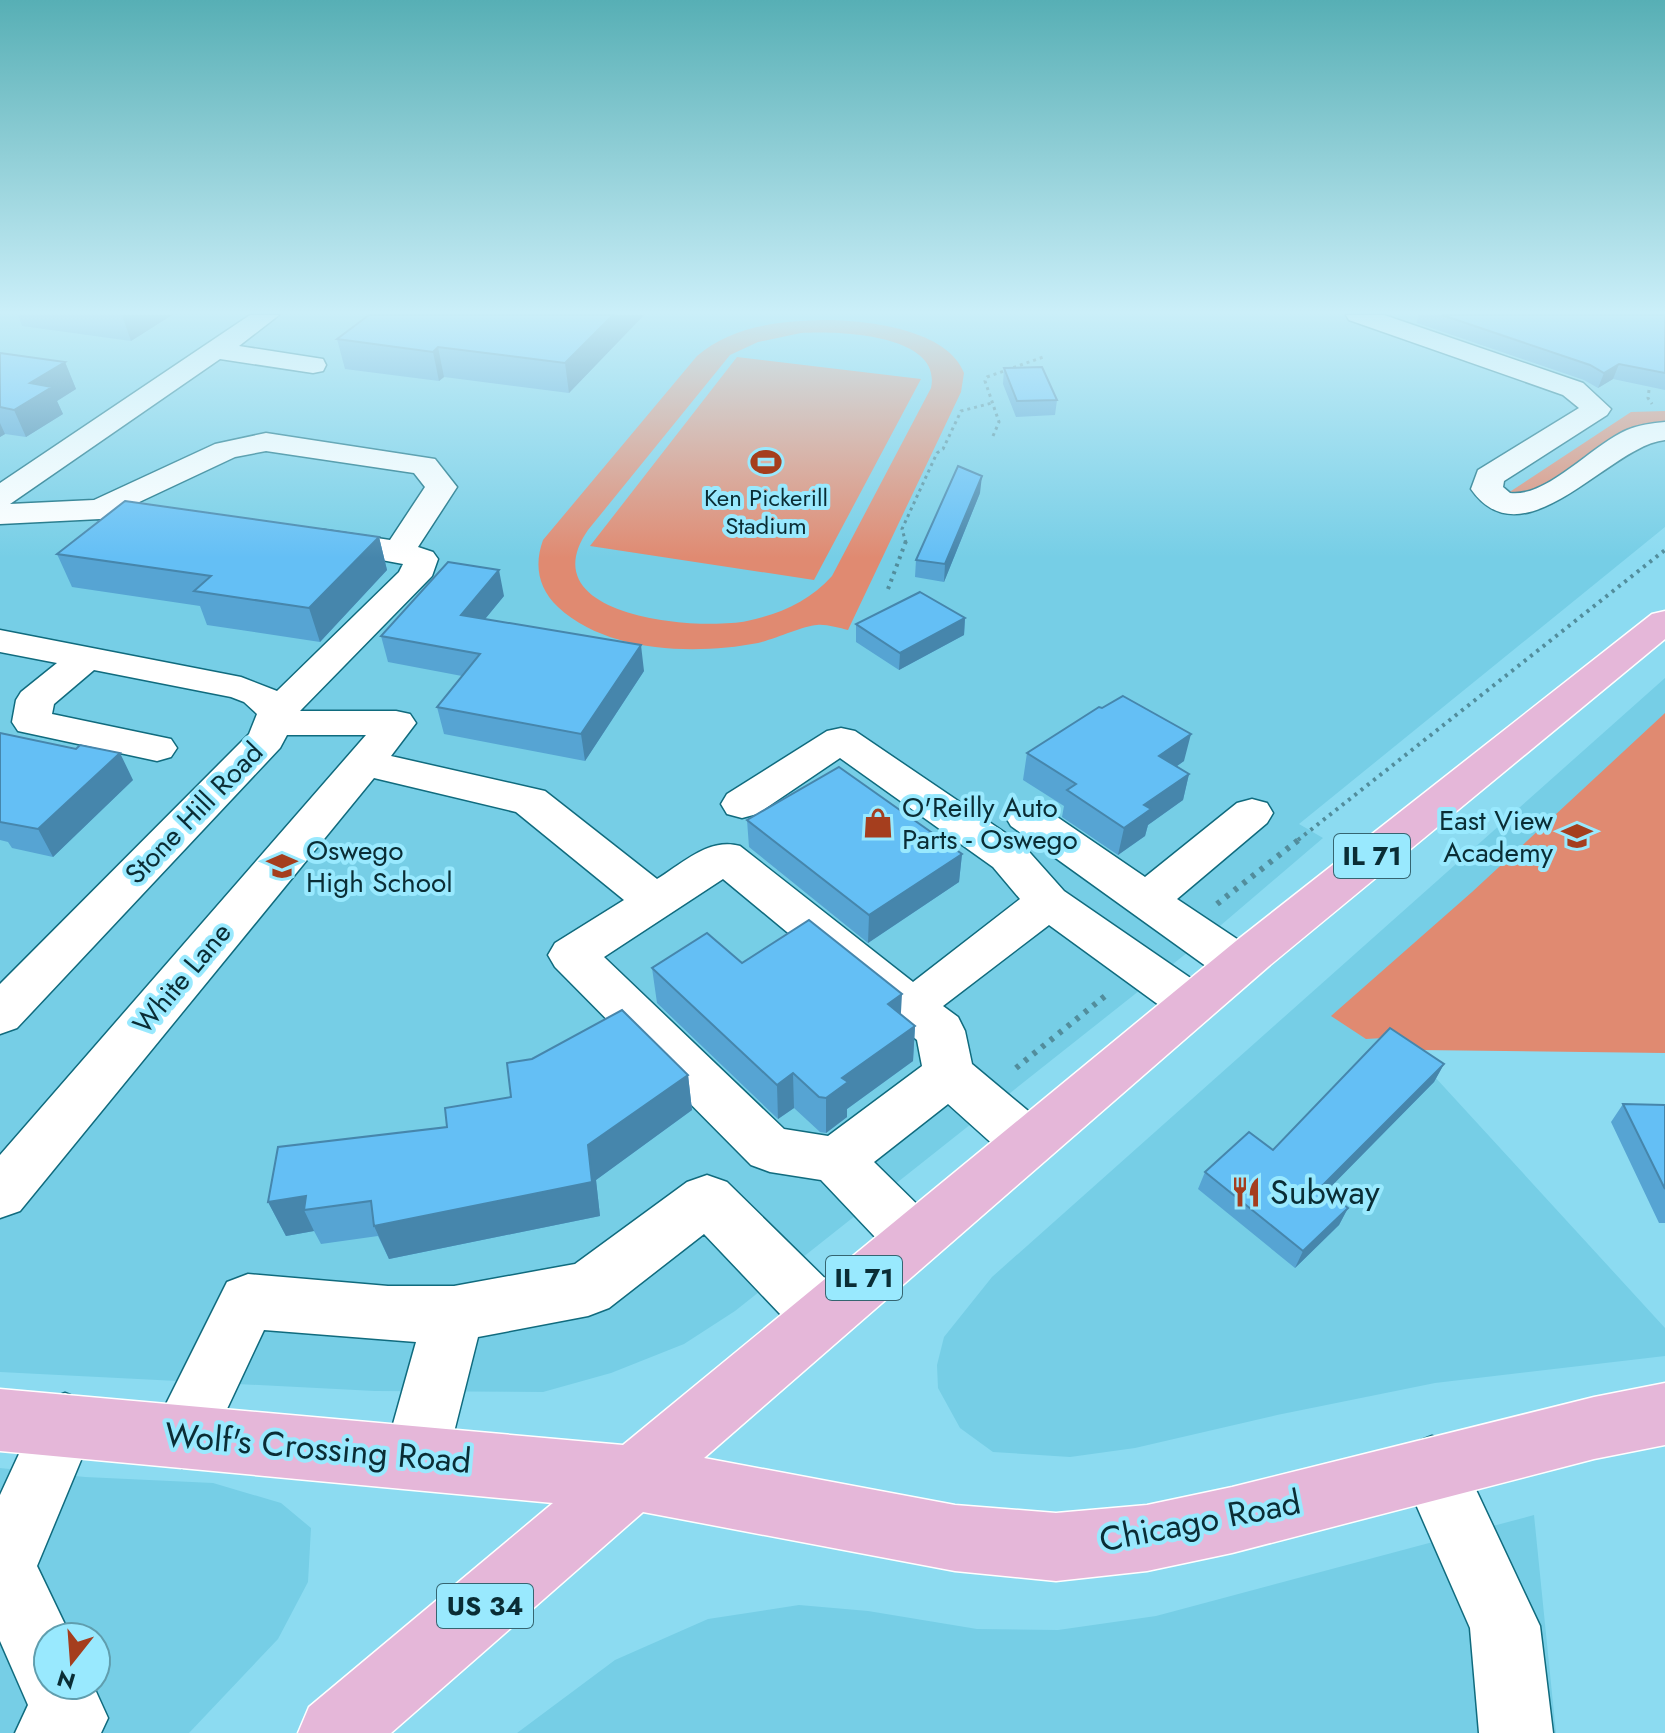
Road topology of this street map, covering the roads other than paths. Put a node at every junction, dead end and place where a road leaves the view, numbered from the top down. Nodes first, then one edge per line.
1 (148, 396) edge
2 (1583, 396) edge
3 (1665, 431) edge
4 (1665, 448) edge
5 (0, 458) edge
6 (48, 464) junction
7 (0, 497) edge
8 (100, 509) junction
9 (0, 514) edge
10 (1538, 518) dead end
11 (210, 524) edge
12 (289, 535) edge
13 (399, 551) junction
14 (1665, 622) edge
15 (0, 641) edge
16 (86, 658) junction
17 (277, 717) junction
18 (157, 748) dead end
19 (365, 763) junction
20 (742, 804) dead end
21 (1252, 813) dead end
22 (1026, 816) dead end
23 (1148, 898) junction
24 (655, 901) junction
25 (1048, 902) junction
26 (1238, 964) junction
27 (932, 991) dead end
28 (1191, 1003) junction
29 (0, 1015) edge
30 (949, 1074) junction
31 (1026, 1141) junction
32 (836, 1160) junction
33 (0, 1194) edge
34 (912, 1237) junction
35 (454, 1314) junction
36 (821, 1315) junction
37 (1665, 1414) edge
38 (0, 1420) edge
39 (65, 1424) junction
40 (182, 1436) junction
41 (416, 1456) junction
42 (1432, 1468) junction
43 (635, 1478) junction
44 (32, 1632) edge
45 (63, 1701) edge
46 (52, 1733) edge
47 (335, 1733) edge
48 (1516, 1733) edge

1 - 6 street
2 - 3 street
4 - 10 street
5 - 6 street
6 - 7 street
8 - 9 street
8 - 11 street
8 - 13 street
12 - 13 street
13 - 17 street
14 - 26 main road, IL 71
15 - 16 street, Stone Hill Road
16 - 17 street, Stone Hill Road
16 - 18 street
17 - 19 street, White Lane
17 - 29 street, Stone Hill Road
19 - 24 street
19 - 33 street, White Lane
20 - 25 street
21 - 23 street
22 - 23 street
23 - 26 street
24 - 30 street
24 - 32 street
25 - 27 street
25 - 28 street
26 - 28 main road, IL 71
28 - 31 main road, IL 71
30 - 31 street
30 - 32 street
31 - 34 main road, IL 71
32 - 34 street
34 - 36 main road, IL 71
35 - 36 street
35 - 40 street
35 - 41 street
36 - 43 main road, IL 71
37 - 42 main road, Chicago Road
38 - 39 main road, Wolf's Crossing Road
39 - 40 main road, Wolf's Crossing Road
39 - 44 street
40 - 41 main road, Wolf's Crossing Road
41 - 43 main road, Wolf's Crossing Road
42 - 43 main road, Chicago Road
42 - 48 street
43 - 47 main road, US 34
45 - 46 street

